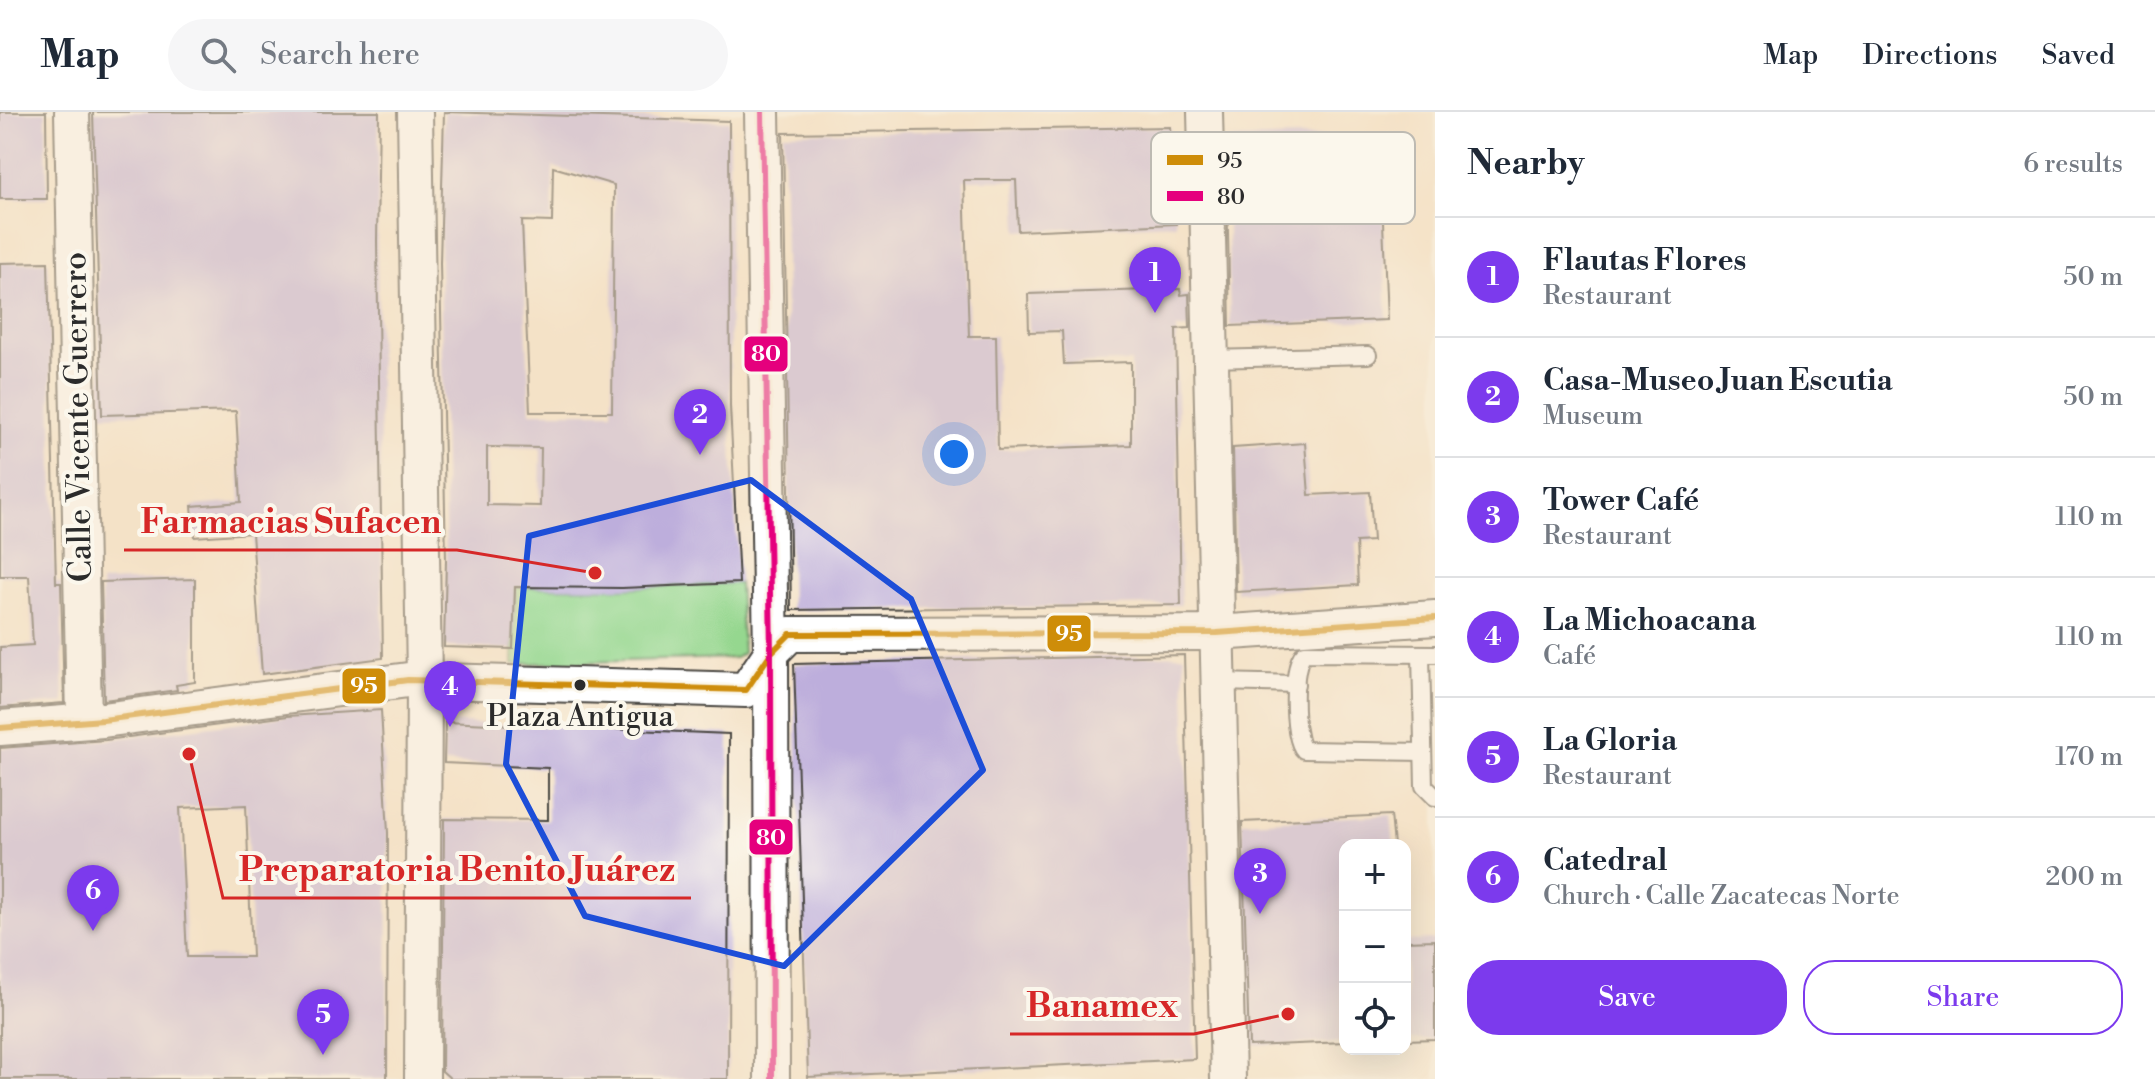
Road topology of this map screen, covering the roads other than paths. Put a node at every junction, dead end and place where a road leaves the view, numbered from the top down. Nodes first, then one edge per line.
1 (72, 112) edge
2 (415, 112) edge
3 (762, 112) edge
4 (1205, 112) edge
5 (1205, 132) edge
6 (1207, 224) edge
7 (1368, 355) dead end
8 (1209, 359) junction
9 (1435, 618) edge
10 (1217, 633) junction
11 (771, 653) junction
12 (1428, 654) edge
13 (424, 679) junction
14 (1218, 682) junction
15 (1296, 684) junction
16 (84, 721) junction
17 (0, 728) edge
18 (1423, 752) junction
19 (1435, 797) edge
20 (422, 1079) edge
21 (772, 1079) edge
22 (1228, 1079) edge

1 - 16 street, Calle Vicente Guerrero
2 - 13 street
3 - 11 street
4 - 5 street
6 - 8 street
7 - 8 lane
8 - 10 street
9 - 10 street
10 - 11 street
10 - 14 street
11 - 13 street
11 - 21 street
12 - 15 lane
12 - 18 lane
13 - 16 street
13 - 20 street
14 - 15 lane
14 - 22 street
15 - 18 lane
16 - 17 street
18 - 19 lane

